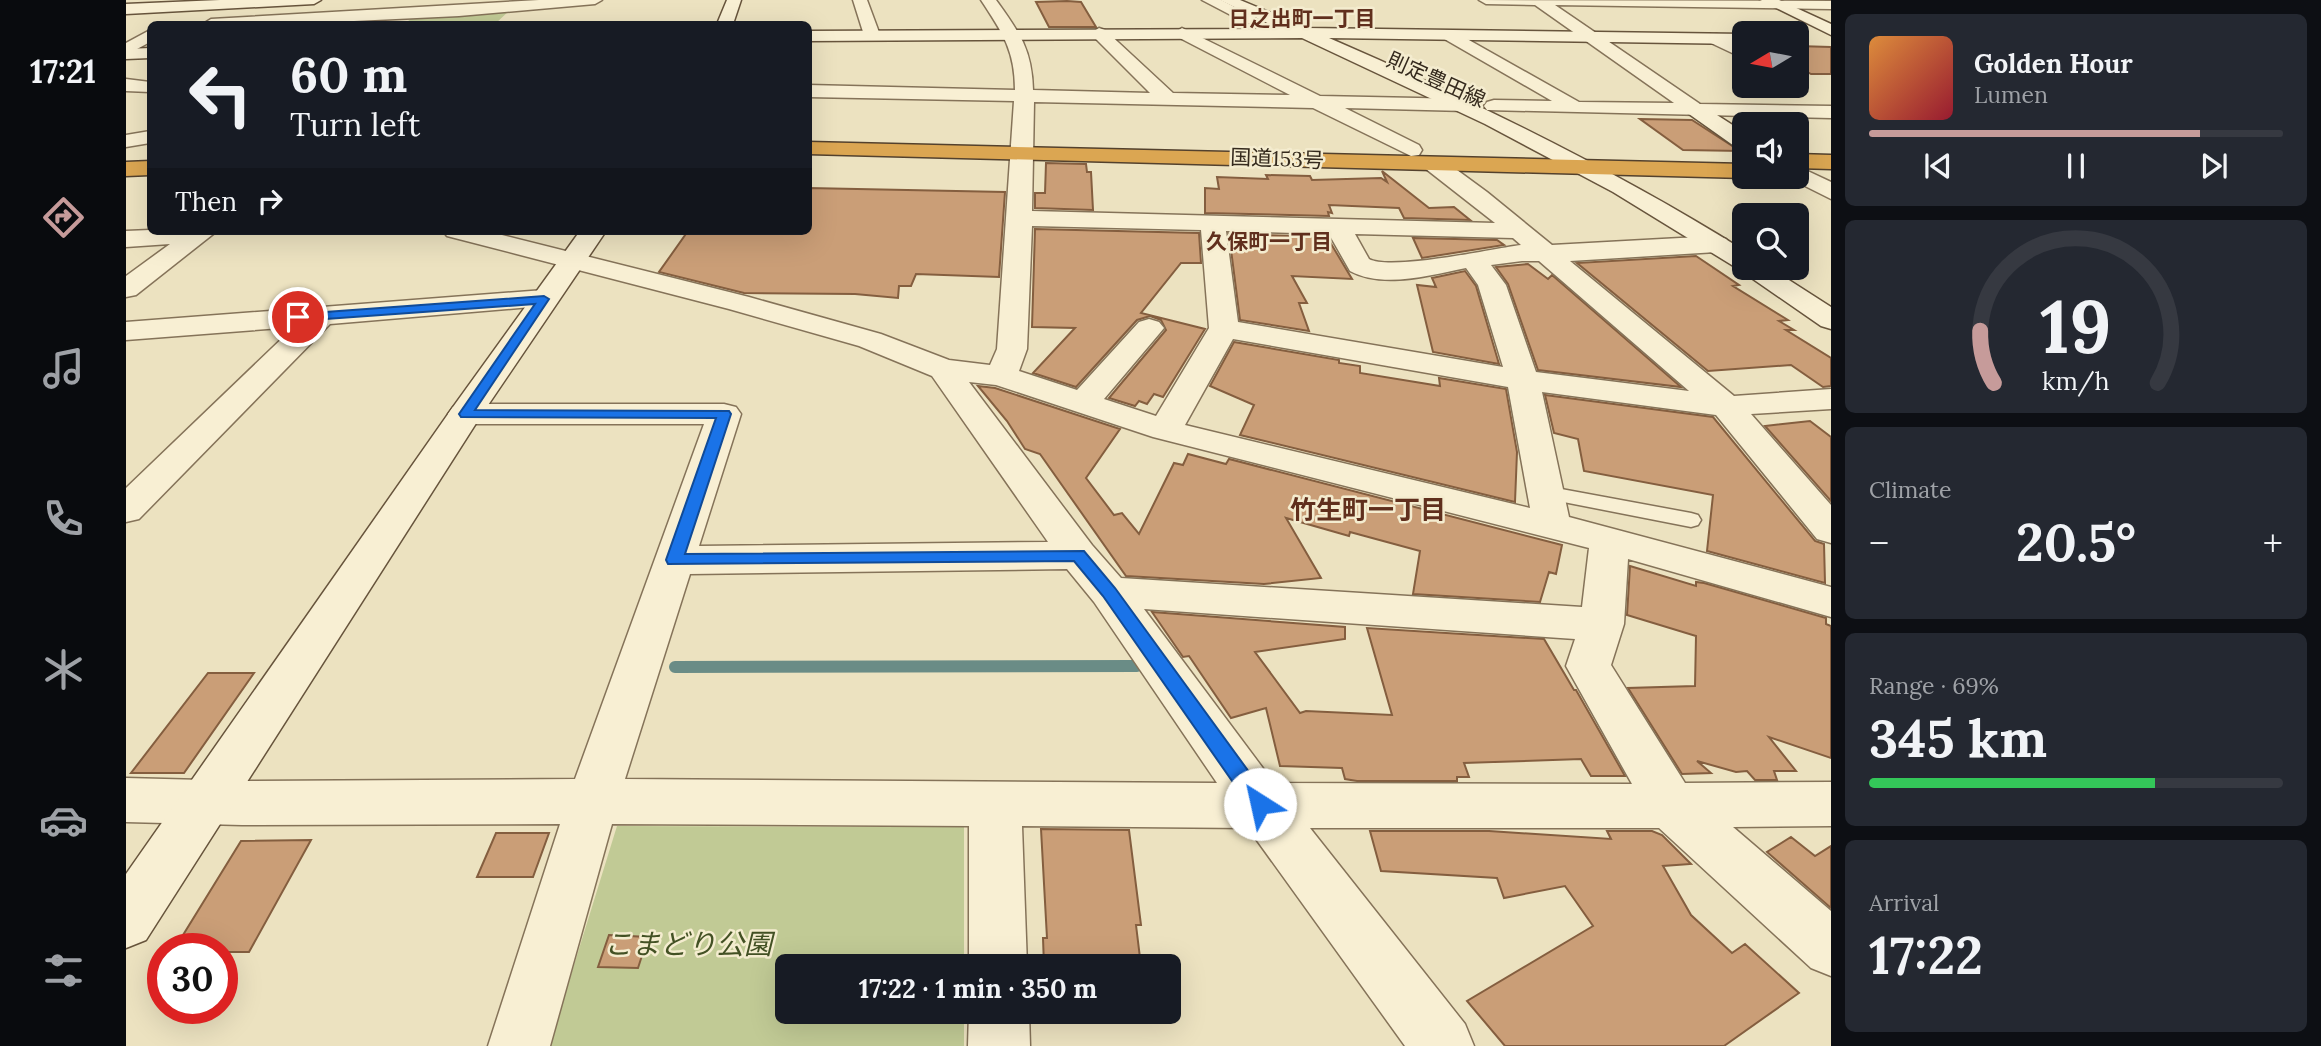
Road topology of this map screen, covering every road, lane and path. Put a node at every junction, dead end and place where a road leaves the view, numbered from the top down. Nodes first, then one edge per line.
1 (314, 0) edge
2 (595, 0) edge
3 (734, 0) edge
4 (860, 0) edge
5 (988, 0) edge
6 (1209, 0) edge
7 (1227, 0) edge
8 (1248, 0) edge
9 (1486, 0) edge
10 (1538, 1) edge
11 (1649, 1) edge
12 (1772, 2) edge
13 (1831, 5) edge
14 (523, 6) junction
15 (126, 9) edge
16 (412, 14) junction
17 (1252, 20) dead end
18 (271, 21) edge
19 (402, 21) edge
20 (507, 21) edge
21 (726, 21) edge
22 (1831, 30) edge
23 (1099, 33) junction
24 (1182, 33) junction
25 (1305, 33) junction
26 (1330, 33) junction
27 (1012, 34) junction
28 (1447, 34) junction
29 (872, 35) junction
30 (812, 36) edge
31 (1587, 36) junction
32 (147, 37) edge
33 (1717, 39) junction
34 (1732, 39) edge
35 (1810, 40) edge
36 (1831, 40) edge
37 (1732, 47) edge
38 (126, 52) edge
39 (147, 53) edge
40 (126, 85) edge
41 (147, 87) edge
42 (812, 91) edge
43 (1810, 92) edge
44 (1024, 95) junction
45 (1168, 99) junction
46 (1320, 103) junction
47 (1831, 104) edge
48 (1466, 105) junction
49 (1494, 106) junction
50 (1576, 107) junction
51 (1696, 110) junction
52 (1831, 112) edge
53 (1732, 134) edge
54 (812, 138) edge
55 (1023, 147) junction
56 (812, 148) edge
57 (1411, 150) junction
58 (1561, 157) junction
59 (1732, 161) edge
60 (1809, 161) edge
61 (1831, 162) edge
62 (1434, 164) junction
63 (1601, 166) junction
64 (147, 168) edge
65 (126, 169) edge
66 (1732, 171) edge
67 (1809, 172) edge
68 (1831, 172) edge
69 (1809, 179) edge
70 (1831, 192) edge
71 (1021, 218) junction
72 (1214, 223) junction
73 (1338, 226) junction
74 (1518, 230) junction
75 (175, 235) edge
76 (197, 235) edge
77 (473, 235) edge
78 (590, 235) edge
79 (126, 239) edge
80 (1732, 241) edge
81 (1717, 244) junction
82 (1545, 253) junction
83 (1732, 254) edge
84 (572, 259) junction
85 (1473, 259) junction
86 (1770, 280) edge
87 (1797, 280) edge
88 (126, 289) edge
89 (544, 299) junction
90 (1831, 301) edge
91 (323, 315) junction
92 (1831, 320) edge
93 (1149, 328) dead end
94 (1224, 328) junction
95 (126, 331) edge
96 (943, 369) junction
97 (1001, 376) junction
98 (1521, 380) junction
99 (1831, 400) edge
100 (1083, 403) junction
101 (1726, 406) junction
102 (466, 414) junction
103 (1165, 430) junction
104 (1549, 509) junction
105 (126, 510) edge
106 (1691, 520) dead end
107 (1831, 530) edge
108 (1610, 540) junction
109 (1078, 555) junction
110 (674, 560) junction
111 (1109, 592) junction
112 (1831, 602) edge
113 (1602, 624) junction
114 (126, 800) edge
115 (209, 800) junction
116 (593, 801) junction
117 (995, 802) junction
118 (1260, 804) junction
119 (1831, 804) edge
120 (1672, 807) junction
121 (126, 920) edge
122 (1831, 948) edge
123 (998, 954) edge
124 (999, 1024) edge
125 (519, 1046) edge
126 (999, 1046) edge
127 (1443, 1046) edge

1 - 15 street
2 - 14 street
3 - 21 street
4 - 29 street
5 - 27 street
6 - 17 street
7 - 25 street, 則定豊田線
8 - 26 street, 則定豊田線
9 - 10 street
10 - 11 street
10 - 31 street
11 - 12 street
12 - 13 street
12 - 22 street
14 - 16 street
14 - 20 street
16 - 18 street
16 - 19 street
23 - 24 street
23 - 27 street
23 - 45 street
24 - 25 street
24 - 46 street
25 - 26 street
25 - 48 street, 則定豊田線
26 - 28 street
26 - 49 street, 則定豊田線
27 - 29 street
27 - 44 street
28 - 31 street
28 - 50 street
29 - 30 street
31 - 33 street
31 - 51 street
32 - 38 street
33 - 34 street
33 - 37 street
35 - 36 street
38 - 39 street
40 - 41 street
42 - 44 street
43 - 47 street
44 - 45 street
44 - 55 street
45 - 46 street
46 - 48 street
46 - 57 street
48 - 58 street, 則定豊田線
49 - 50 street
49 - 63 street, 則定豊田線
50 - 51 street
51 - 52 street
51 - 53 street
54 - 55 highway, 国道153号
55 - 56 highway, 国道153号
55 - 57 highway, 国道153号
55 - 62 highway, 国道153号
55 - 71 street
57 - 58 highway, 国道153号
58 - 63 street, 則定豊田線
59 - 63 highway, 国道153号
60 - 61 highway
62 - 63 highway, 国道153号
62 - 74 street
63 - 66 highway, 国道153号
63 - 80 street
63 - 81 street
64 - 65 highway
67 - 68 highway
69 - 70 street
71 - 72 street
71 - 97 street
72 - 73 street
72 - 94 street
73 - 74 street
73 - 85 street
74 - 82 street
75 - 79 street
76 - 88 street
77 - 84 street
78 - 84 street
81 - 82 street
81 - 83 street
82 - 85 street
82 - 101 street
84 - 89 street
84 - 96 street
85 - 98 street
86 - 92 street
87 - 90 street
89 - 91 street
89 - 102 street
91 - 95 street
91 - 105 street
93 - 100 street
94 - 98 street
94 - 103 street
96 - 97 street
96 - 109 street
97 - 100 street
98 - 101 street
98 - 104 street
99 - 101 street
100 - 103 street
101 - 107 street
102 - 110 street
102 - 115 street
103 - 104 street
104 - 106 lane
104 - 108 street
108 - 112 street
108 - 113 street
109 - 110 street
109 - 111 street
110 - 116 street
111 - 113 street
111 - 118 street
113 - 120 street
114 - 115 street
115 - 116 street
115 - 121 street
116 - 117 street
116 - 125 street
117 - 118 street
117 - 123 street
118 - 120 street
118 - 127 street
119 - 120 street
120 - 122 street
124 - 126 street

